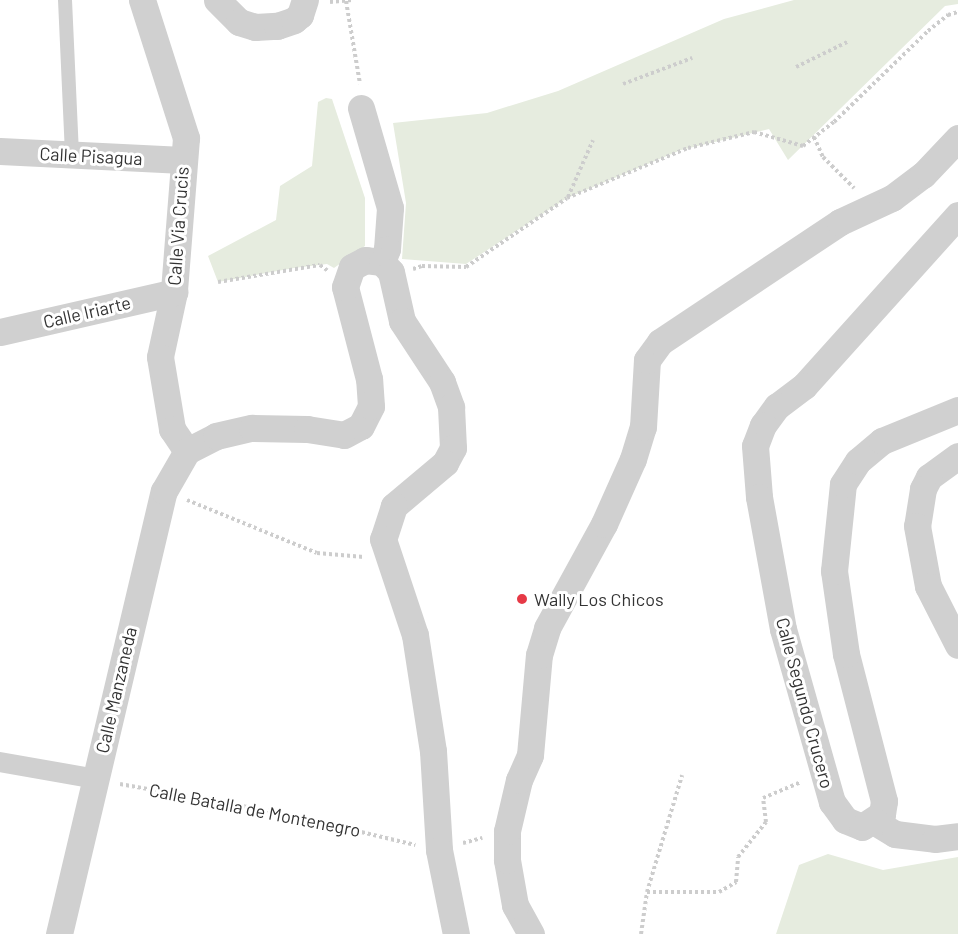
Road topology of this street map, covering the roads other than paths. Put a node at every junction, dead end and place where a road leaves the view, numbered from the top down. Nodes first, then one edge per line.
1 (65, 0) edge
2 (141, 0) edge
3 (217, 0) edge
4 (305, 0) edge
5 (361, 108) road end
6 (958, 138) edge
7 (0, 151) edge
8 (72, 156) junction
9 (183, 160) junction
10 (958, 215) edge
11 (388, 270) junction
12 (174, 292) junction
13 (0, 332) edge
14 (958, 410) edge
15 (187, 451) junction
16 (958, 456) edge
17 (958, 645) edge
18 (0, 762) edge
19 (96, 779) junction
20 (875, 822) junction
21 (958, 836) edge
22 (59, 934) edge
23 (456, 934) edge
24 (531, 934) edge

1 - 8 lane
2 - 9 street, Calle Via Crucis
3 - 4 street
5 - 11 street
6 - 24 street
7 - 8 street, Calle Pisagua
8 - 9 street, Calle Pisagua
9 - 12 street, Calle Via Crucis
10 - 20 street, Calle Segundo Crucero
11 - 15 street
11 - 23 street
12 - 13 street, Calle Iriarte
12 - 15 street, Calle Via Crucis
14 - 20 street
15 - 19 street, Calle Manzaneda
16 - 17 street
18 - 19 street
19 - 22 street, Calle Manzaneda
20 - 21 street

